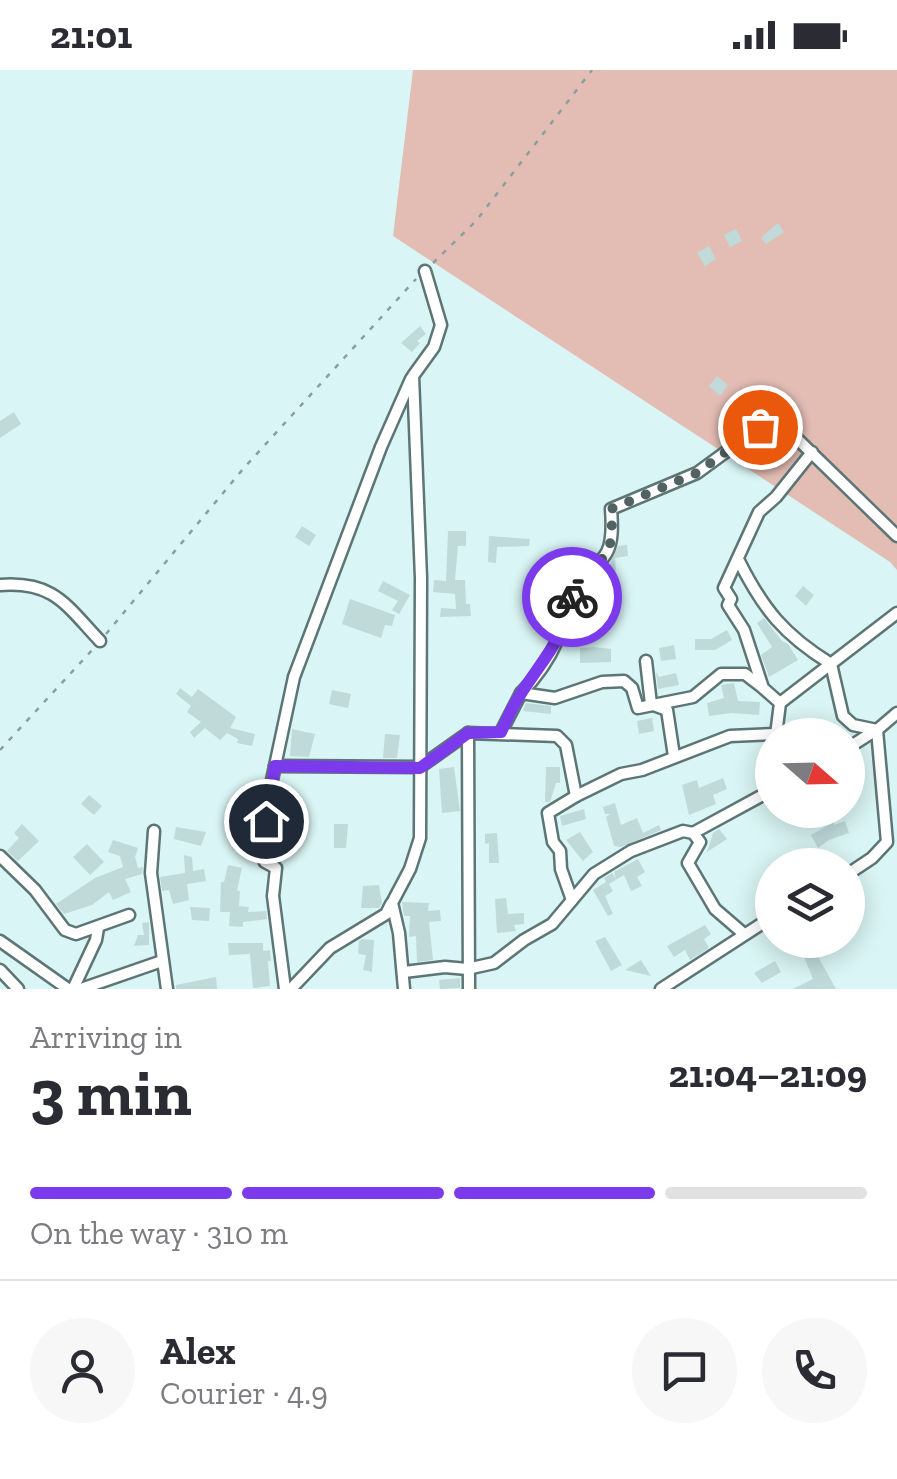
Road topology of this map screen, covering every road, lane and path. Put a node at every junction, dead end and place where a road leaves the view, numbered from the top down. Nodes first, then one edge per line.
1 (592, 70) edge
2 (425, 271) junction
3 (413, 376) junction
4 (812, 452) junction
5 (897, 536) edge
6 (739, 561) junction
7 (0, 585) edge
8 (897, 613) edge
9 (100, 641) junction
10 (646, 661) dead end
11 (831, 664) junction
12 (763, 688) junction
13 (521, 693) junction
14 (780, 703) junction
15 (651, 704) junction
16 (897, 713) edge
17 (778, 718) edge
18 (876, 730) junction
19 (501, 732) junction
20 (468, 733) junction
21 (755, 735) edge
22 (865, 737) edge
23 (0, 750) edge
24 (674, 756) junction
25 (275, 766) junction
26 (420, 768) junction
27 (576, 796) junction
28 (755, 799) edge
29 (154, 831) dead end
30 (693, 833) junction
31 (892, 839) edge
32 (0, 856) edge
33 (865, 863) edge
34 (572, 900) junction
35 (392, 903) junction
36 (129, 915) dead end
37 (755, 927) edge
38 (98, 928) junction
39 (744, 934) junction
40 (0, 941) edge
41 (162, 961) junction
42 (467, 969) junction
43 (0, 970) edge
44 (404, 972) junction
45 (126, 974) junction
46 (18, 989) edge
47 (70, 989) edge
48 (80, 989) edge
49 (126, 989) edge
50 (167, 989) edge
51 (288, 989) edge
52 (404, 989) edge
53 (469, 989) edge
54 (662, 989) edge

1 - 2 path
2 - 3 street
2 - 9 path
3 - 25 street
3 - 26 street
4 - 5 street
4 - 6 street
4 - 13 street
6 - 11 street
6 - 12 street
7 - 9 street
8 - 11 street
9 - 23 path
10 - 15 street
11 - 14 street
11 - 18 street
12 - 14 street
12 - 15 street
13 - 15 street
13 - 19 street
14 - 17 street
15 - 24 street
16 - 18 street
18 - 22 street
18 - 31 street
19 - 20 street
19 - 27 street
20 - 26 street
20 - 42 street
21 - 24 street
24 - 27 street
25 - 26 street
25 - 51 street
26 - 35 street
27 - 34 street
28 - 30 street
29 - 41 street
30 - 34 street
30 - 39 street
31 - 33 street
32 - 38 street
34 - 42 street
35 - 44 street
35 - 51 street
36 - 38 street
37 - 39 street
38 - 47 street
39 - 54 street
40 - 47 street
41 - 45 street
41 - 50 street
42 - 44 street
42 - 53 street
43 - 46 street
44 - 52 street
45 - 48 street
45 - 49 street

